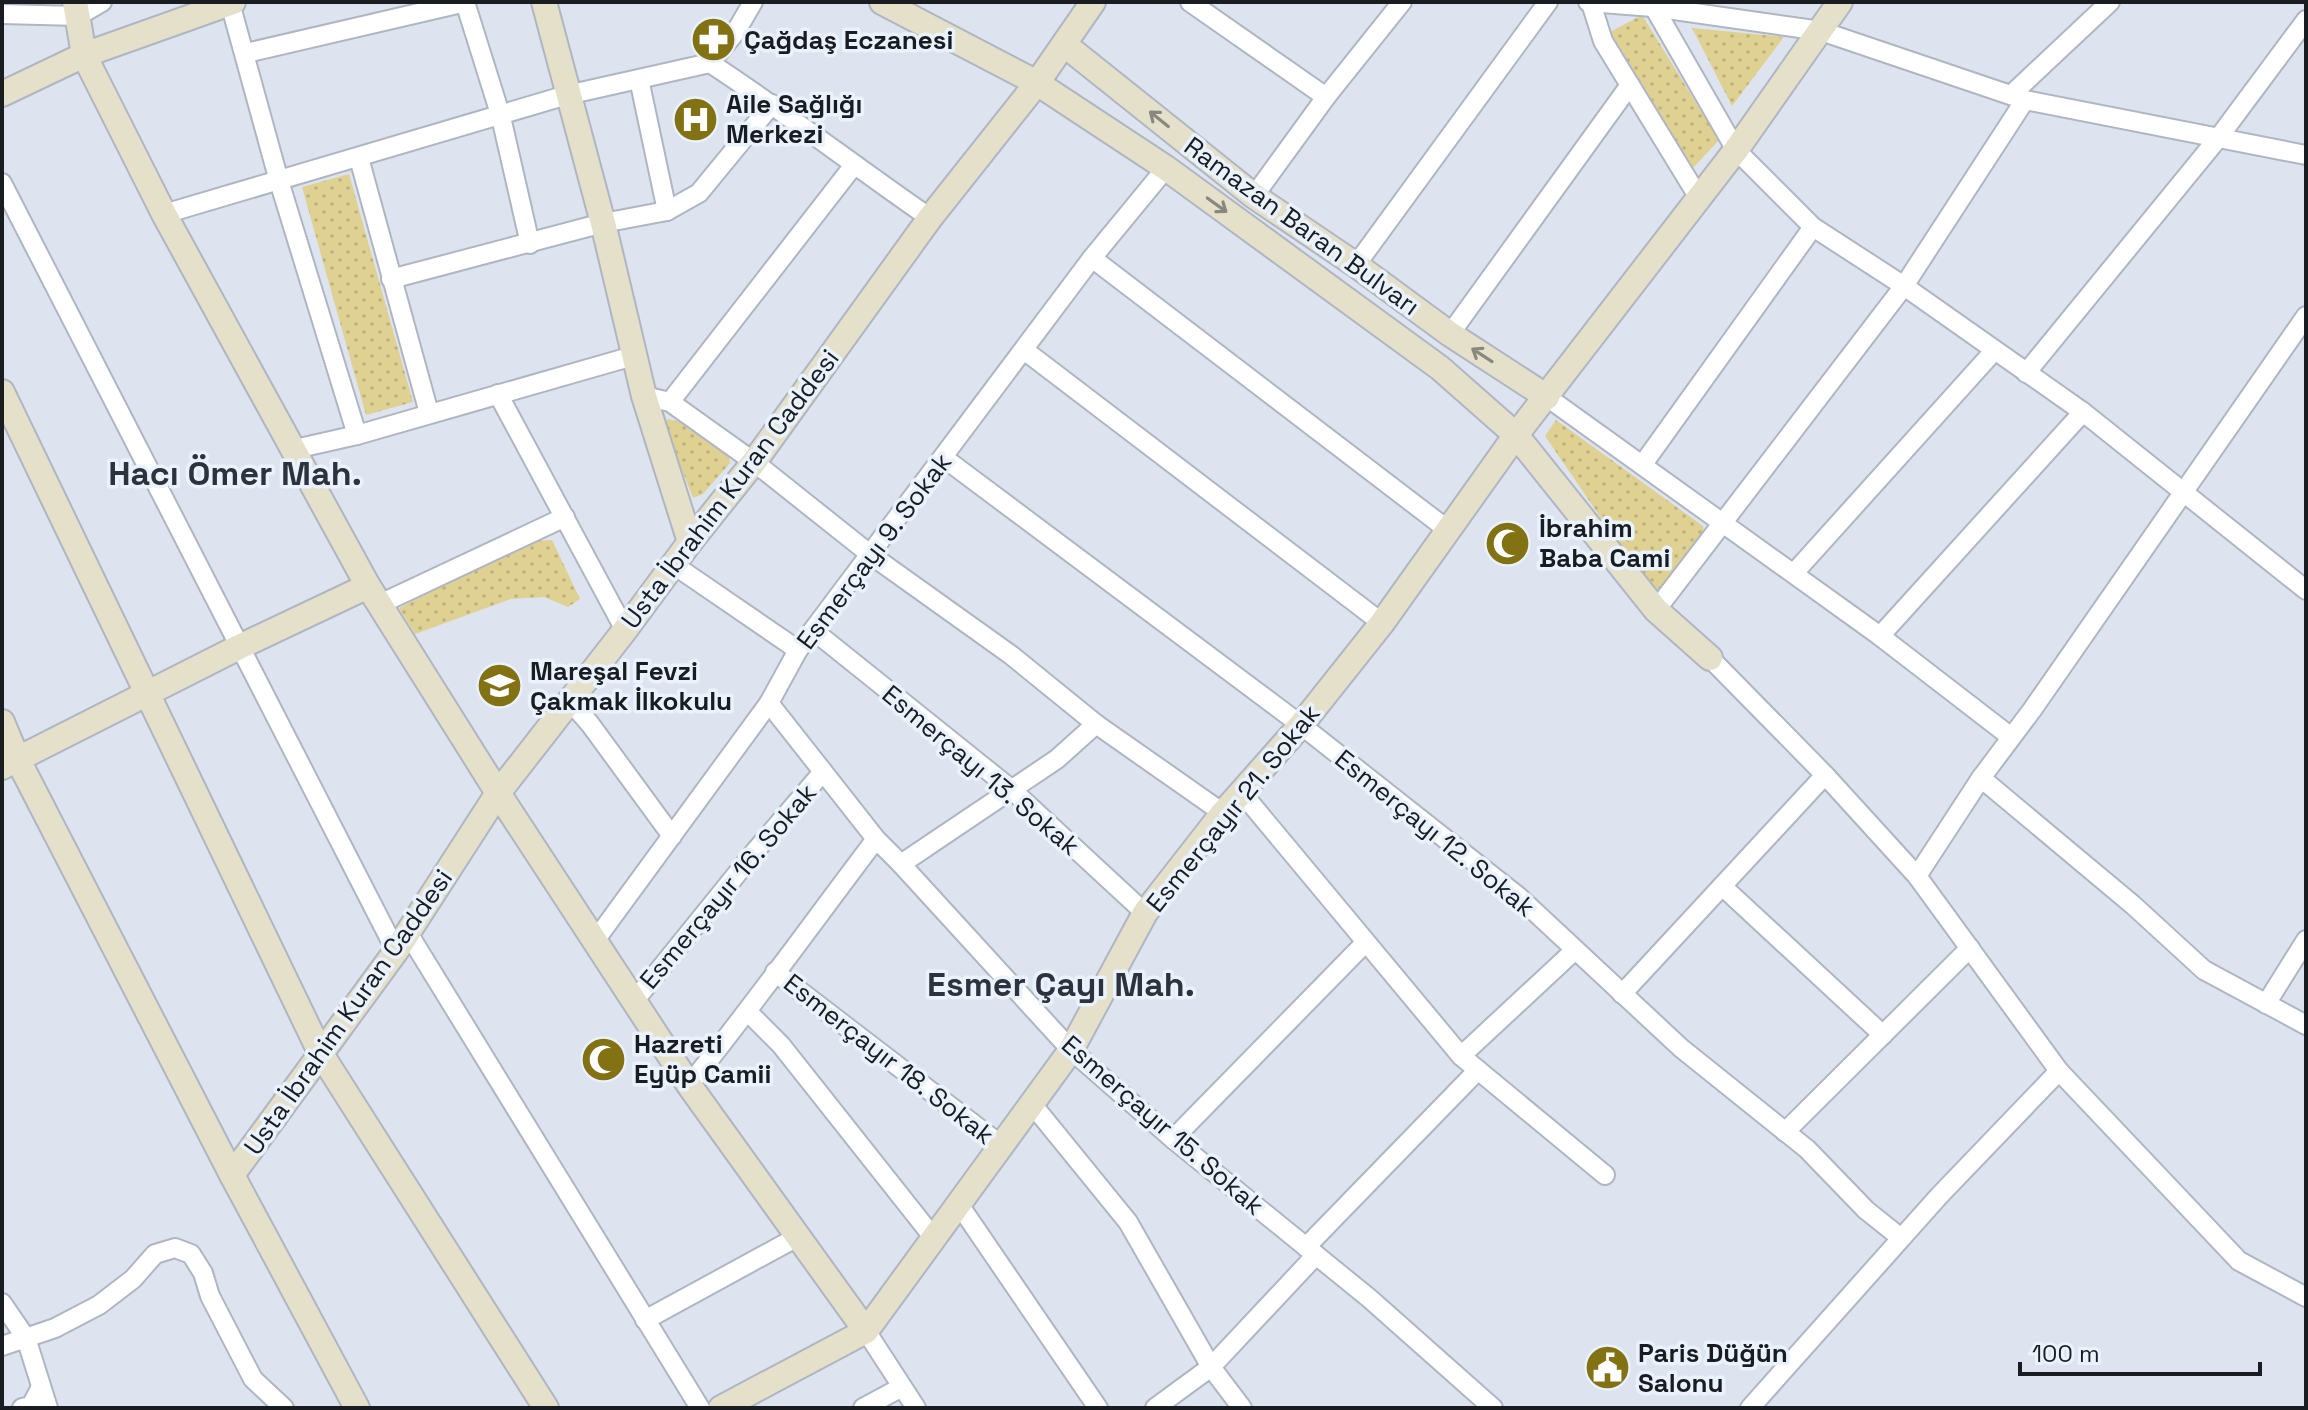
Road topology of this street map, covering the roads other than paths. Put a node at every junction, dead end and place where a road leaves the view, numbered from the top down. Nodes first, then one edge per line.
1 (102, 2) edge
2 (232, 2) edge
3 (466, 2) edge
4 (544, 2) edge
5 (753, 2) edge
6 (1093, 2) edge
7 (1190, 2) edge
8 (1402, 2) edge
9 (1548, 2) edge
10 (1590, 2) edge
11 (1840, 2) edge
12 (2110, 2) edge
13 (890, 4) edge
14 (1654, 4) edge
15 (76, 9) edge
16 (2, 14) edge
17 (2306, 20) edge
18 (1821, 31) junction
19 (1065, 45) junction
20 (246, 53) junction
21 (84, 55) junction
22 (710, 63) junction
23 (639, 79) junction
24 (1037, 83) junction
25 (1630, 85) junction
26 (2, 94) edge
27 (567, 95) junction
28 (1326, 97) junction
29 (2018, 98) junction
30 (772, 104) junction
31 (501, 117) junction
32 (2219, 137) junction
33 (1736, 150) junction
34 (2306, 155) edge
35 (359, 158) junction
36 (854, 165) junction
37 (1166, 168) junction
38 (279, 181) junction
39 (2, 183) edge
40 (1254, 196) junction
41 (1699, 198) junction
42 (667, 211) junction
43 (164, 214) junction
44 (930, 218) junction
45 (603, 223) junction
46 (1813, 227) junction
47 (530, 244) junction
48 (1092, 258) junction
49 (1356, 265) junction
50 (391, 279) junction
51 (1904, 286) junction
52 (2306, 316) edge
53 (1450, 334) junction
54 (1024, 350) junction
55 (1994, 351) junction
56 (633, 356) junction
57 (2026, 373) junction
58 (2, 392) edge
59 (498, 394) junction
60 (644, 396) junction
61 (1547, 397) junction
62 (670, 402) junction
63 (2083, 412) junction
64 (429, 413) junction
65 (357, 435) junction
66 (1516, 435) junction
67 (295, 449) junction
68 (944, 458) junction
69 (754, 462) junction
70 (1643, 464) junction
71 (2183, 491) junction
72 (565, 517) junction
73 (1724, 522) junction
74 (1448, 530) junction
75 (690, 542) junction
76 (871, 555) junction
77 (674, 565) junction
78 (1794, 573) junction
79 (2306, 590) edge
80 (374, 595) junction
81 (1656, 610) junction
82 (1382, 623) junction
83 (625, 630) junction
84 (814, 631) junction
85 (1880, 636) junction
86 (239, 647) junction
87 (798, 650) junction
88 (1710, 658) joint
89 (147, 695) junction
90 (570, 701) junction
91 (769, 703) junction
92 (2, 722) edge
93 (1096, 724) junction
94 (1301, 725) junction
95 (2011, 737) junction
96 (10, 764) edge
97 (822, 773) junction
98 (1825, 775) junction
99 (1981, 778) junction
100 (1011, 789) junction
101 (498, 793) junction
102 (1242, 793) junction
103 (1223, 813) junction
104 (672, 836) junction
105 (876, 839) junction
106 (901, 864) junction
107 (1917, 876) junction
108 (1722, 886) junction
109 (1145, 913) junction
110 (2306, 940) edge
111 (402, 942) junction
112 (594, 942) junction
113 (1365, 943) junction
114 (1970, 948) junction
115 (1575, 950) junction
116 (775, 972) junction
117 (1622, 994) junction
118 (635, 1000) junction
119 (2266, 1004) junction
120 (748, 1012) junction
121 (2306, 1025) edge
122 (1883, 1035) junction
123 (1071, 1050) junction
124 (321, 1054) junction
125 (1461, 1056) junction
126 (1478, 1070) junction
127 (2059, 1071) junction
128 (689, 1085) junction
129 (1032, 1104) junction
130 (1785, 1132) junction
131 (1173, 1139) junction
132 (1002, 1146) junction
133 (232, 1175) junction
134 (1605, 1175) dead end
135 (958, 1203) junction
136 (799, 1236) junction
137 (933, 1237) junction
138 (1901, 1238) junction
139 (1311, 1251) junction
140 (2306, 1297) edge
141 (2, 1303) edge
142 (645, 1320) junction
143 (866, 1331) junction
144 (26, 1338) junction
145 (2, 1346) edge
146 (1211, 1367) junction
147 (902, 1387) junction
148 (34, 1407) edge
149 (284, 1408) edge
150 (357, 1408) edge
151 (546, 1408) edge
152 (700, 1408) edge
153 (721, 1408) edge
154 (863, 1408) edge
155 (916, 1408) edge
156 (1098, 1408) edge
157 (1155, 1408) edge
158 (1242, 1408) edge
159 (1493, 1408) edge
160 (1750, 1408) edge

1 - 15 street
2 - 20 street
2 - 21 street
3 - 20 street
3 - 31 street
4 - 27 street
5 - 22 street
6 - 19 street, Usta İbrahim Kuran Caddesi
7 - 28 street
8 - 28 street
9 - 49 street
10 - 14 street
10 - 25 street
11 - 18 street, Esmerçayır 21. Sokak
12 - 29 street
13 - 24 street, Ramazan Baran Bulvarı
14 - 18 street
14 - 33 street
15 - 16 street
15 - 21 street
17 - 32 street
18 - 29 street
18 - 33 street, Esmerçayır 21. Sokak
19 - 24 street, Usta İbrahim Kuran Caddesi
40 -> 19 street, Ramazan Baran Bulvarı
20 - 38 street
21 - 26 street
21 - 43 street
22 - 23 street
22 - 30 street
23 - 27 street
23 - 42 street
24 - 37 street, Ramazan Baran Bulvarı
24 - 44 street, Usta İbrahim Kuran Caddesi
25 - 41 street
25 - 53 street
27 - 31 street
27 - 45 street
28 - 40 street
29 - 32 street
29 - 51 street
30 - 36 street
30 - 42 street
31 - 35 street
31 - 47 street
32 - 34 street
32 - 57 street
33 - 41 street, Esmerçayır 21. Sokak
33 - 46 street
35 - 38 street
35 - 50 street
36 - 44 street
36 - 62 street
37 - 48 street, Esmerçayı 9. Sokak
37 -> 66 street, Ramazan Baran Bulvarı
38 - 43 street
38 - 65 street
39 - 86 street
40 - 49 street, Ramazan Baran Bulvarı
41 - 61 street, Esmerçayır 21. Sokak
42 - 45 street
43 - 67 street
44 - 69 street, Usta İbrahim Kuran Caddesi
45 - 47 street
45 - 56 street
46 - 51 street
46 - 70 street
47 - 50 street
48 - 54 street, Esmerçayı 9. Sokak
48 - 74 street
49 - 53 street, Ramazan Baran Bulvarı
50 - 64 street
51 - 55 street
51 - 73 street
52 - 71 street
61 -> 53 street, Ramazan Baran Bulvarı
54 - 68 street, Esmerçayı 9. Sokak
54 - 82 street
55 - 57 street
55 - 78 street
56 - 59 street
56 - 60 street
57 - 63 street
58 - 89 street
59 - 64 street
59 - 72 street
60 - 62 street
60 - 75 street
61 - 66 street, Esmerçayır 21. Sokak
61 - 70 street
62 - 69 street
63 - 71 street
63 - 85 street
64 - 65 street
65 - 67 street
66 - 74 street, Esmerçayır 21. Sokak
66 - 81 street, Ramazan Baran Bulvarı
67 - 80 street
68 - 76 street, Esmerçayı 9. Sokak
68 - 94 street, Esmerçayı 12. Sokak
69 - 75 street, Usta İbrahim Kuran Caddesi
69 - 76 street
70 - 73 street
71 - 79 street
71 - 95 street
72 - 80 street
72 - 83 street
73 - 78 street
73 - 81 street
74 - 82 street, Esmerçayır 21. Sokak
75 - 77 street, Usta İbrahim Kuran Caddesi
76 - 84 street, Esmerçayı 9. Sokak
76 - 93 street
77 - 83 street, Usta İbrahim Kuran Caddesi
77 - 87 street
78 - 85 street
80 - 86 street
80 - 101 street
81 - 88 street, Ramazan Baran Bulvarı
82 - 94 street, Esmerçayır 21. Sokak
83 - 90 street, Usta İbrahim Kuran Caddesi
84 - 87 street, Esmerçayı 9. Sokak
84 - 100 street, Esmerçayı 13. Sokak
85 - 95 street
86 - 89 street
86 - 111 street
87 - 91 street, Esmerçayı 9. Sokak
88 - 98 street
89 - 96 street
89 - 124 street
90 - 101 street, Usta İbrahim Kuran Caddesi
90 - 104 street
91 - 97 street, Esmerçayır 15. Sokak
91 - 104 street, Esmerçayı 9. Sokak
92 - 96 street
93 - 100 street
93 - 103 street
94 - 102 street, Esmerçayır 21. Sokak
94 - 115 street, Esmerçayı 12. Sokak
95 - 99 street
96 - 133 street
97 - 105 street, Esmerçayır 15. Sokak
97 - 118 street, Esmerçayır 16. Sokak
98 - 107 street
98 - 108 street
99 - 107 street
99 - 119 street
100 - 106 street
100 - 109 street, Esmerçayı 13. Sokak
101 - 111 street, Usta İbrahim Kuran Caddesi
101 - 112 street
102 - 103 street, Esmerçayır 21. Sokak
102 - 113 street
103 - 109 street, Esmerçayır 21. Sokak
104 - 112 street, Esmerçayı 9. Sokak
105 - 106 street, Esmerçayır 15. Sokak
105 - 116 street
106 - 123 street, Esmerçayır 15. Sokak
107 - 114 street
108 - 117 street
108 - 122 street
109 - 123 street, Esmerçayır 21. Sokak
110 - 119 street
111 - 124 street, Usta İbrahim Kuran Caddesi
111 - 142 street
112 - 118 street
113 - 125 street
113 - 131 street
114 - 122 street
114 - 127 street
115 - 117 street, Esmerçayı 12. Sokak
115 - 125 street
116 - 120 street
116 - 132 street, Esmerçayır 18. Sokak
117 - 130 street, Esmerçayı 12. Sokak
118 - 128 street
119 - 121 street
120 - 128 street
120 - 137 street
122 - 130 street
123 - 129 street, Esmerçayır 21. Sokak
123 - 131 street, Esmerçayır 15. Sokak
124 - 133 street, Usta İbrahim Kuran Caddesi
124 - 151 street
125 - 126 street
126 - 134 street
126 - 139 street
127 - 138 street
127 - 140 street
128 - 136 street
129 - 132 street, Esmerçayır 21. Sokak
129 - 146 street
130 - 138 street, Esmerçayı 12. Sokak
131 - 139 street, Esmerçayır 15. Sokak
132 - 135 street, Esmerçayır 21. Sokak
133 - 150 street
135 - 137 street, Esmerçayır 21. Sokak
135 - 156 street
136 - 142 street
136 - 143 street
137 - 143 street, Esmerçayır 21. Sokak
138 - 160 street
139 - 146 street
139 - 159 street, Esmerçayır 15. Sokak
141 - 144 street
142 - 152 street
143 - 147 street
143 - 153 street, Esmerçayır 21. Sokak
144 - 145 street
144 - 148 street
144 - 149 street
146 - 157 street
146 - 158 street
147 - 154 street
147 - 155 street

